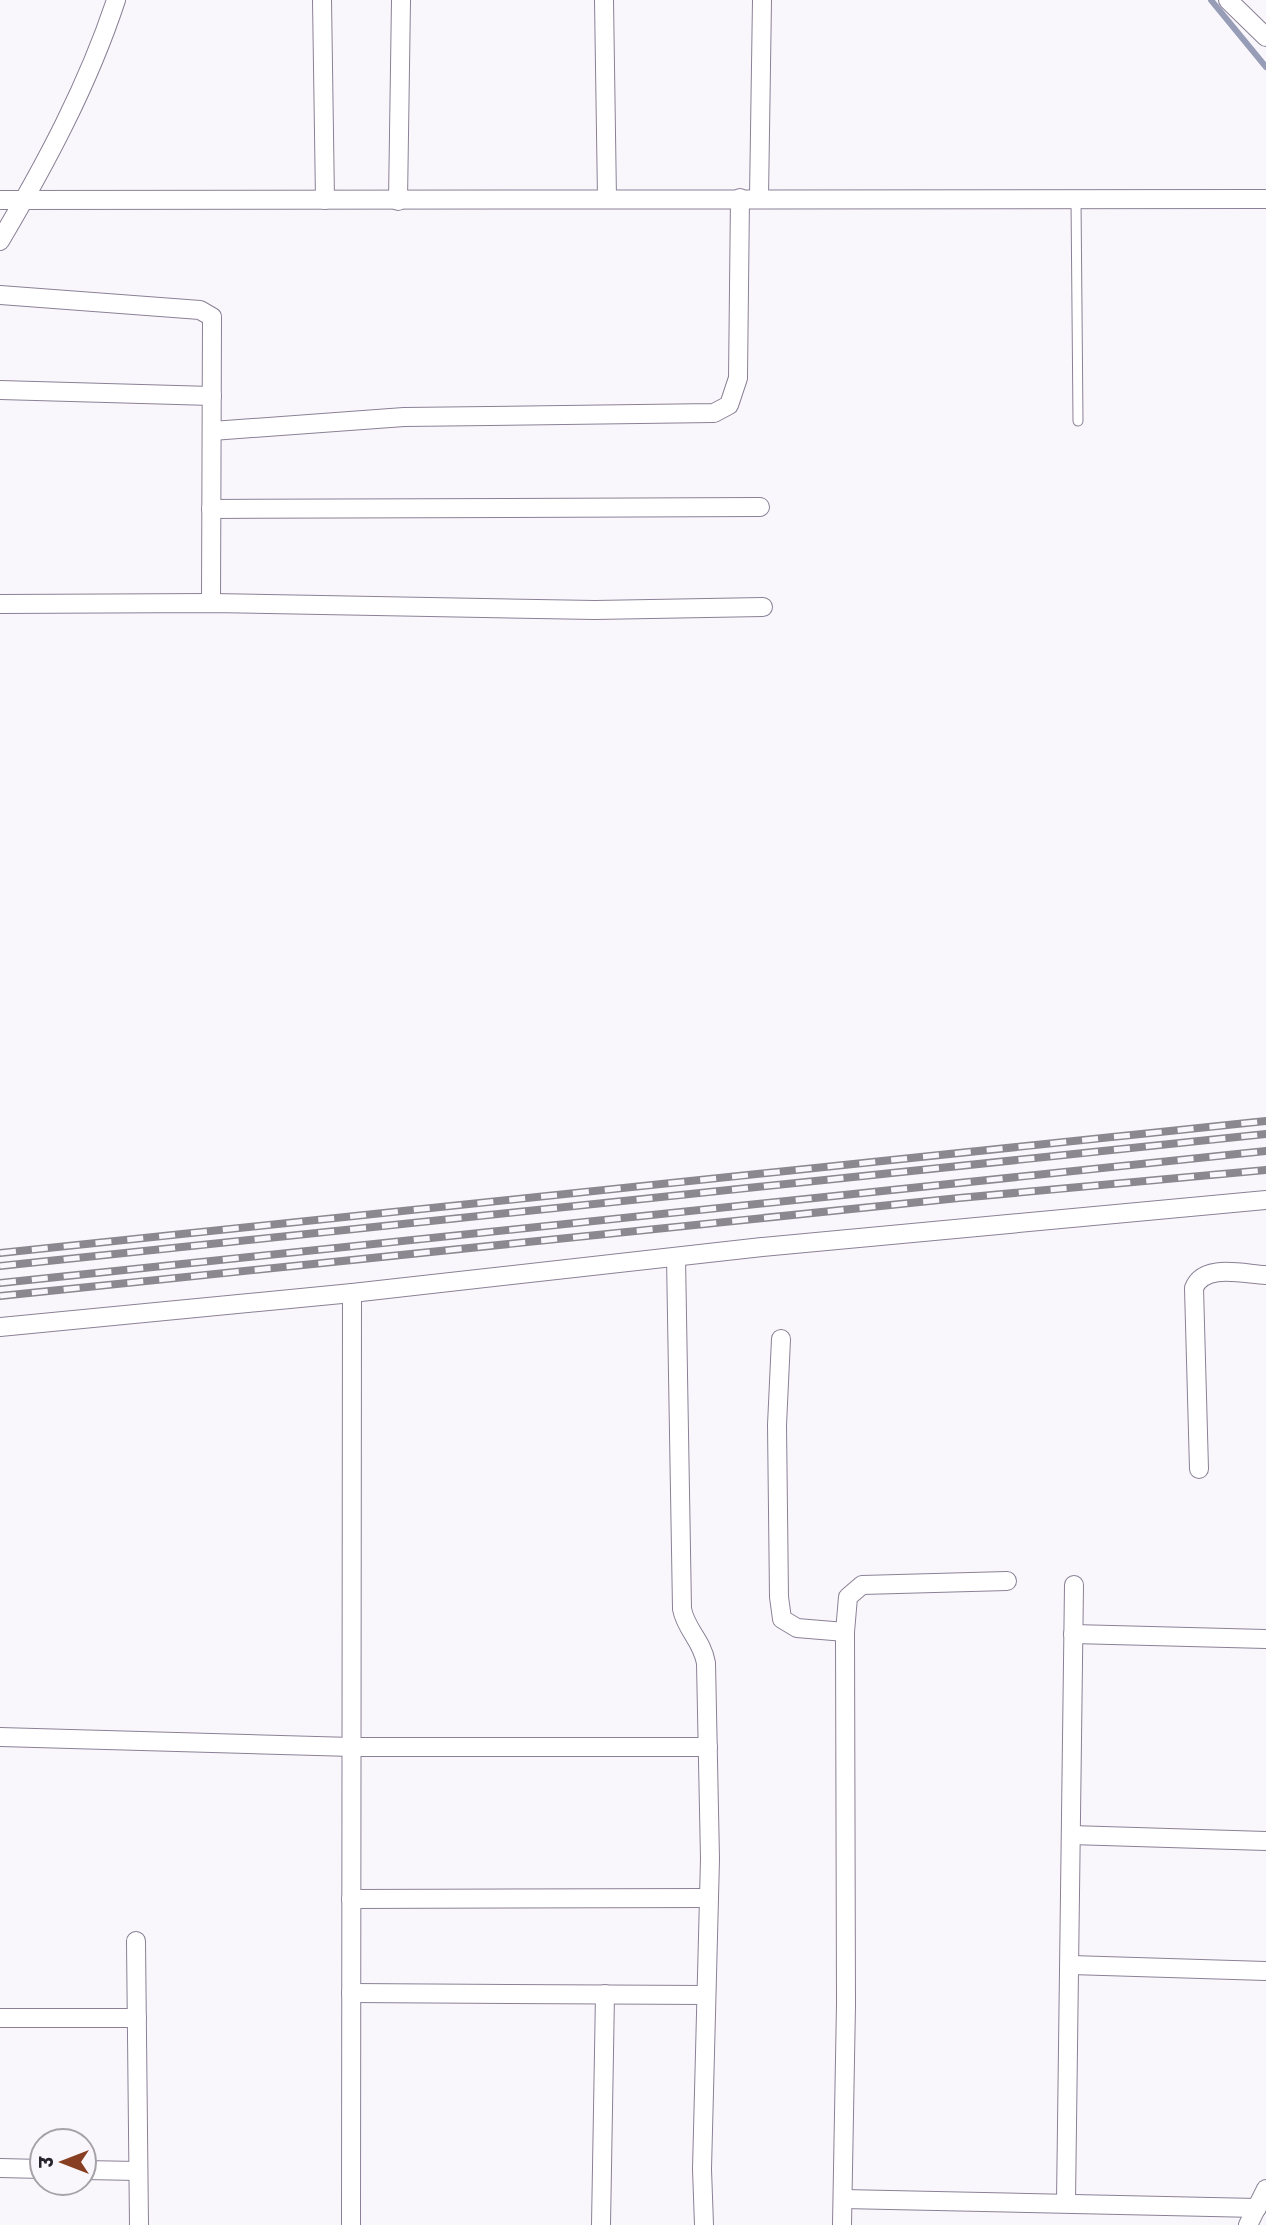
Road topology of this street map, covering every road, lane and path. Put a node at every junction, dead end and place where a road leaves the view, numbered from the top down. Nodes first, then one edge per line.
1 (116, 0) edge
2 (322, 0) edge
3 (401, 0) edge
4 (604, 0) edge
5 (762, 0) edge
6 (1228, 0) edge
7 (1266, 37) edge
8 (759, 197) junction
9 (740, 198) junction
10 (1076, 198) junction
11 (607, 199) junction
12 (1266, 199) edge
13 (0, 200) edge
14 (325, 200) junction
15 (24, 201) junction
16 (397, 201) junction
17 (0, 242) edge
18 (0, 295) edge
19 (0, 390) edge
20 (212, 396) junction
21 (1077, 421) dead end
22 (212, 431) junction
23 (760, 507) dead end
24 (211, 509) junction
25 (211, 603) junction
26 (0, 604) edge
27 (763, 607) dead end
28 (1266, 1200) edge
29 (676, 1257) junction
30 (1266, 1275) edge
31 (352, 1293) junction
32 (0, 1327) edge
33 (781, 1339) dead end
34 (1199, 1469) dead end
35 (1007, 1581) dead end
36 (1074, 1585) dead end
37 (845, 1632) junction
38 (1073, 1634) junction
39 (1266, 1639) edge
40 (0, 1737) edge
41 (352, 1747) junction
42 (708, 1747) junction
43 (1071, 1835) junction
44 (1266, 1840) edge
45 (709, 1898) junction
46 (351, 1899) junction
47 (136, 1941) dead end
48 (1070, 1965) junction
49 (1266, 1971) edge
50 (351, 1993) junction
51 (606, 1994) junction
52 (706, 1995) junction
53 (0, 2018) edge
54 (137, 2018) junction
55 (0, 2168) edge
56 (28, 2169) edge
57 (98, 2170) edge
58 (138, 2171) junction
59 (1266, 2189) edge
60 (843, 2199) junction
61 (1066, 2202) junction
62 (1257, 2208) junction
63 (139, 2225) edge
64 (351, 2225) edge
65 (601, 2225) edge
66 (704, 2225) edge
67 (842, 2225) edge
68 (1248, 2225) edge

1 - 15 street
2 - 14 street
3 - 16 street
4 - 11 street
5 - 8 street
6 - 7 street
8 - 9 street
8 - 10 street
9 - 11 street
9 - 22 street
10 - 12 street
10 - 21 lane
11 - 16 street
13 - 15 street
14 - 15 street
14 - 16 street
15 - 17 street
18 - 20 street
19 - 20 street
20 - 22 street
22 - 24 street
23 - 24 street
24 - 25 street
25 - 26 street
25 - 27 street
28 - 29 street
29 - 31 street
29 - 42 street
30 - 34 street
31 - 32 street
31 - 41 street
33 - 37 street
35 - 37 street
36 - 38 street
37 - 60 street
38 - 39 street
38 - 43 street
40 - 41 street
41 - 42 street
41 - 46 street
42 - 45 street
43 - 44 street
43 - 48 street
45 - 46 street
45 - 52 street
46 - 50 street
47 - 54 street
48 - 49 street
48 - 61 street
50 - 51 street
50 - 64 street
51 - 52 street
51 - 65 street
52 - 66 street
53 - 54 street
54 - 58 street
55 - 56 street
57 - 58 street
58 - 63 street
59 - 62 street
60 - 61 street
60 - 67 street
61 - 62 street
62 - 68 street

